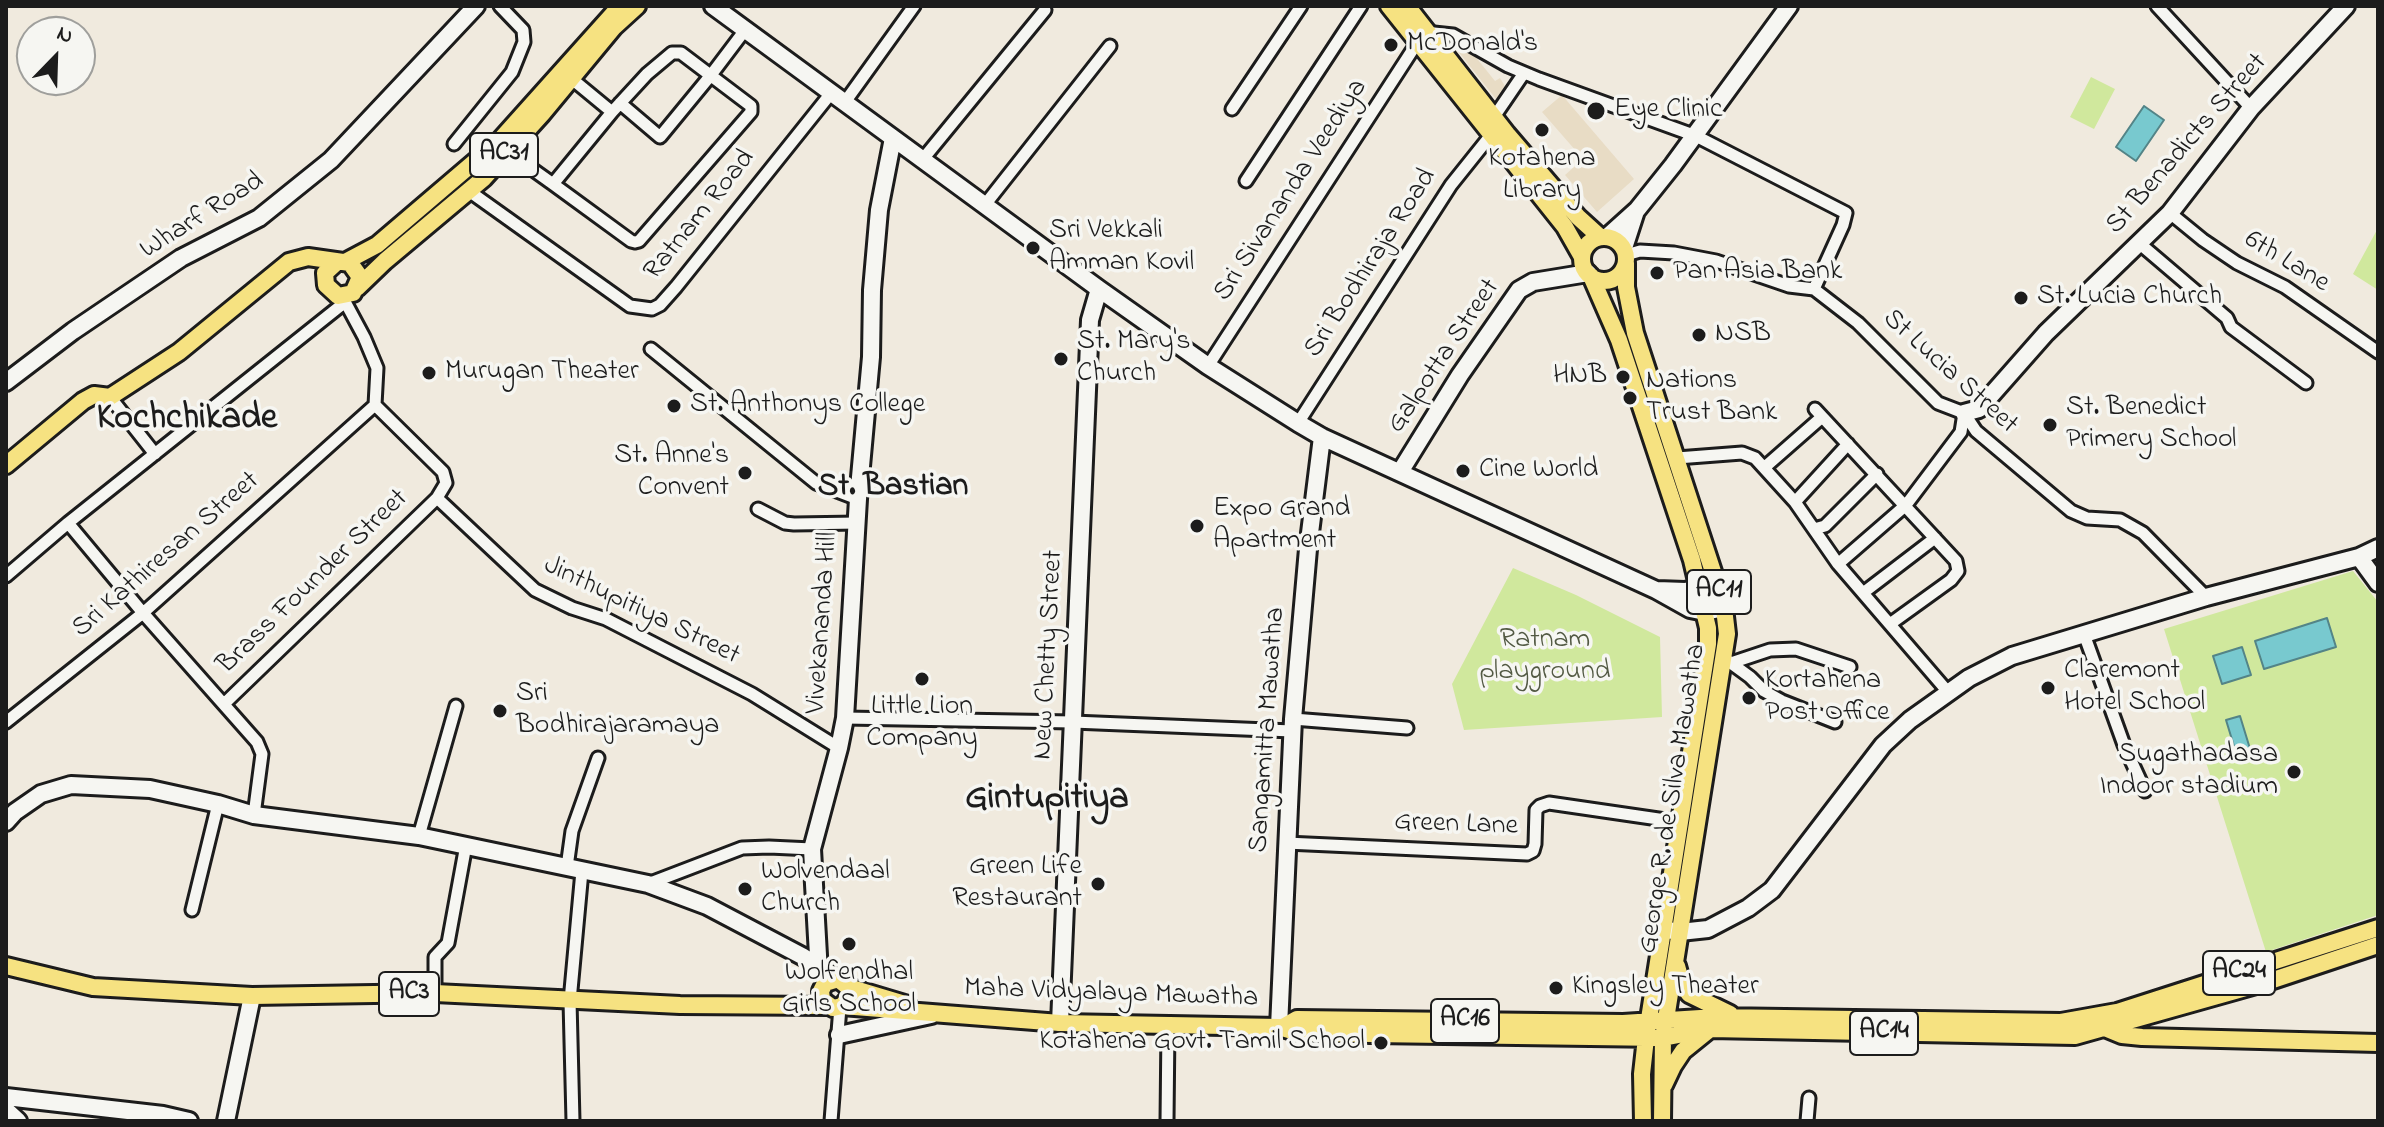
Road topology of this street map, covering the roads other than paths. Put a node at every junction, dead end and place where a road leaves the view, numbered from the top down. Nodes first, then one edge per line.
1 (476, 6) edge
2 (500, 6) edge
3 (620, 6) edge
4 (637, 6) edge
5 (713, 6) edge
6 (914, 6) edge
7 (1301, 6) edge
8 (1361, 6) edge
9 (1389, 6) edge
10 (1407, 6) edge
11 (1789, 6) edge
12 (2157, 6) edge
13 (2346, 6) edge
14 (1045, 10) dead end
15 (745, 30) junction
16 (1423, 38) junction
17 (1110, 46) dead end
18 (1524, 73) junction
19 (711, 75) junction
20 (572, 79) junction
21 (838, 97) junction
22 (616, 108) junction
23 (2251, 108) junction
24 (1232, 109) dead end
25 (1494, 117) junction
26 (1491, 135) junction
27 (1696, 136) junction
28 (893, 138) junction
29 (454, 144) dead end
30 (510, 148) junction
31 (923, 159) junction
32 (1246, 181) dead end
33 (553, 184) junction
34 (469, 191) junction
35 (984, 206) junction
36 (1637, 210) junction
37 (2170, 213) junction
38 (1603, 237) junction
39 (2139, 243) junction
40 (1625, 255) junction
41 (336, 264) junction
42 (1587, 269) junction
43 (1099, 289) junction
44 (1814, 289) junction
45 (347, 296) junction
46 (651, 349) dead end
47 (2378, 352) edge
48 (1208, 366) junction
49 (6, 382) edge
50 (2306, 383) dead end
51 (110, 397) junction
52 (375, 405) junction
53 (1964, 413) junction
54 (1298, 423) junction
55 (1322, 437) junction
56 (1848, 444) junction
57 (155, 454) junction
58 (1677, 458) junction
59 (6, 465) edge
60 (1765, 467) junction
61 (1400, 472) junction
62 (1877, 474) junction
63 (437, 498) junction
64 (858, 499) junction
65 (1795, 502) junction
66 (1906, 505) junction
67 (758, 509) dead end
68 (68, 523) junction
69 (858, 523) junction
70 (1814, 529) junction
71 (1935, 538) junction
72 (2378, 548) edge
73 (2359, 557) junction
74 (1838, 564) junction
75 (6, 576) edge
76 (2378, 583) edge
77 (1709, 586) junction
78 (1656, 590) junction
79 (1863, 593) junction
80 (2206, 597) junction
81 (1724, 608) junction
82 (1705, 612) junction
83 (143, 613) junction
84 (1890, 624) junction
85 (2084, 634) junction
86 (1728, 661) junction
87 (1850, 667) dead end
88 (1948, 692) junction
89 (224, 704) junction
90 (456, 706) dead end
91 (845, 718) junction
92 (6, 722) edge
93 (1073, 722) junction
94 (1835, 722) dead end
95 (1292, 725) junction
96 (1407, 728) dead end
97 (839, 748) junction
98 (598, 758) dead end
99 (2145, 791) dead end
100 (218, 804) junction
101 (254, 815) junction
102 (6, 822) edge
103 (1679, 822) junction
104 (419, 836) junction
105 (1286, 843) junction
106 (466, 845) junction
107 (812, 849) junction
108 (574, 869) junction
109 (648, 884) junction
110 (192, 910) dead end
111 (2378, 928) edge
112 (1661, 930) junction
113 (1680, 932) junction
114 (2378, 945) edge
115 (1676, 957) junction
116 (6, 966) edge
117 (818, 966) junction
118 (836, 984) junction
119 (435, 993) junction
120 (252, 996) junction
121 (570, 1001) junction
122 (837, 1006) junction
123 (937, 1014) junction
124 (1738, 1017) junction
125 (2102, 1022) junction
126 (1060, 1023) junction
127 (1168, 1026) junction
128 (1281, 1027) junction
129 (1710, 1029) junction
130 (1647, 1030) junction
131 (1664, 1030) junction
132 (839, 1035) junction
133 (2378, 1043) edge
134 (1662, 1092) junction
135 (6, 1097) edge
136 (1809, 1098) dead end
137 (6, 1110) edge
138 (18, 1121) edge
139 (189, 1121) edge
140 (226, 1121) edge
141 (573, 1121) edge
142 (831, 1121) edge
143 (1167, 1121) edge
144 (1643, 1121) edge
145 (1662, 1121) edge
146 (1807, 1121) edge

1 - 49 main road, Wharf Road
2 - 29 street
3 - 41 main road, AC31
4 - 20 main road, AC31
5 - 15 main road
6 - 21 street
7 - 24 street
8 - 32 street
9 - 16 main road, George R. de Silva Mawatha / AC11
10 - 16 main road, George R. de Silva Mawatha / AC11
11 - 27 main road
12 - 23 street
13 - 23 main road, St Benadicts Street
14 - 31 street
15 - 19 street
15 - 21 main road
16 - 18 street
16 - 25 main road, George R. de Silva Mawatha / AC11
16 - 26 main road, George R. de Silva Mawatha / AC11
16 - 48 street, Sri Sivananda Veediya
17 - 35 street
18 - 25 street
18 - 27 street
19 - 22 street
19 - 22 street
19 - 33 street
20 - 22 street
20 - 30 main road, AC31
21 - 28 main road
21 - 34 street, Ratnam Road
22 - 33 street
23 - 37 main road, St Benadicts Street
25 - 38 main road, George R. de Silva Mawatha / AC11
26 - 42 main road, George R. de Silva Mawatha / AC11
26 - 54 street, Sri Bodhiraja Road
27 - 36 main road
27 - 44 street
28 - 31 main road
28 - 64 main road, Vivekananda Hill
30 - 33 street
30 - 34 main road, AC31
31 - 35 main road
34 - 45 main road, AC31
35 - 43 main road
36 - 38 main road
36 - 40 main road
37 - 39 main road, St Benadicts Street
37 - 47 street, 6th Lane
38 - 40 main road
38 - 42 main road
39 - 50 street
39 - 53 main road, St Benadicts Street
40 - 42 main road
40 - 44 street, St Lucia Street
40 - 58 main road, George R. de Silva Mawatha / AC11
41 - 45 main road
41 - 45 main road
41 - 51 main road
42 - 61 main road, Galpotta Street
42 - 77 main road, George R. de Silva Mawatha / AC11
43 - 48 main road
43 - 93 main road, New Chetty Street
44 - 53 street, St Lucia Street
45 - 52 street
45 - 57 street
46 - 64 street
48 - 54 main road
51 - 57 street
51 - 59 main road
52 - 63 street
52 - 83 street, Sri Kathiresan Street
53 - 66 street
53 - 80 street, St Lucia Street
54 - 55 main road
55 - 61 main road
55 - 95 main road, Sangamitta Mawatha
56 - 60 street
56 - 62 street
56 - 65 street
57 - 68 street
58 - 60 street
58 - 77 main road, George R. de Silva Mawatha / AC11
60 - 65 street
61 - 78 main road
62 - 66 street
62 - 70 street
63 - 89 street, Brass Founder Street
63 - 97 street, Jinthupitiya Street
64 - 69 main road, Vivekananda Hill
65 - 70 street
66 - 71 street
66 - 74 street
67 - 69 street
68 - 75 street
68 - 83 street
69 - 91 main road, Vivekananda Hill
70 - 74 street
71 - 79 street
71 - 84 street
72 - 73 main road
73 - 76 main road
73 - 80 main road
74 - 79 street
77 - 78 main road
77 - 81 main road, George R. de Silva Mawatha / AC11
77 - 82 main road, George R. de Silva Mawatha / AC11
78 - 82 main road
79 - 84 street
80 - 85 main road
81 - 82 main road
81 - 86 main road, George R. de Silva Mawatha / AC11
82 - 103 main road, George R. de Silva Mawatha / AC11
83 - 89 street
83 - 92 street, Sri Kathiresan Street
84 - 88 street
85 - 88 main road
85 - 99 street
86 - 87 street
86 - 94 street
86 - 113 main road, George R. de Silva Mawatha / AC11
88 - 113 main road
89 - 101 street
90 - 104 street
91 - 93 street
91 - 97 main road, Vivekananda Hill
93 - 95 street
93 - 126 main road, New Chetty Street
95 - 96 street
95 - 105 main road, Sangamitta Mawatha
97 - 107 main road, Vivekananda Hill
98 - 108 street
100 - 101 main road
100 - 102 main road
100 - 110 street
101 - 104 main road
103 - 105 street, Green Lane
103 - 112 main road, George R. de Silva Mawatha / AC11
104 - 106 main road
105 - 128 main road, Sangamitta Mawatha
106 - 108 main road
106 - 119 street
107 - 109 street
107 - 117 main road, Vivekananda Hill
108 - 109 main road
108 - 121 street
109 - 117 main road
111 - 125 main road, AC24
112 - 113 main road
112 - 130 main road, George R. de Silva Mawatha / AC11
113 - 115 main road, George R. de Silva Mawatha / AC11
114 - 125 main road, AC24
115 - 124 main road
115 - 131 main road, George R. de Silva Mawatha / AC11
116 - 120 main road, AC3
117 - 118 main road, Vivekananda Hill
118 - 122 main road
118 - 122 main road
118 - 123 main road, Maha Vidyalaya Mawatha / AC16
119 - 120 main road, AC3
119 - 121 main road, AC3
120 - 140 main road
121 - 122 main road, AC3
121 - 141 street
122 - 123 main road, Maha Vidyalaya Mawatha / AC16
122 - 132 street
123 - 126 main road, Maha Vidyalaya Mawatha / AC16
123 - 132 main road
124 - 125 main road, AC14
124 - 131 main road, AC14
125 - 129 main road, AC14
125 - 133 main road
126 - 127 main road, Maha Vidyalaya Mawatha / AC16
127 - 128 main road, Maha Vidyalaya Mawatha / AC16
127 - 143 street
128 - 130 main road, Maha Vidyalaya Mawatha / AC16
129 - 131 main road, AC14
129 - 134 main road
130 - 131 main road, AC14
130 - 144 main road, George R. de Silva Mawatha
131 - 134 main road, George R. de Silva Mawatha
132 - 142 street
134 - 145 main road, George R. de Silva Mawatha
135 - 139 main road
136 - 146 street
137 - 138 main road

